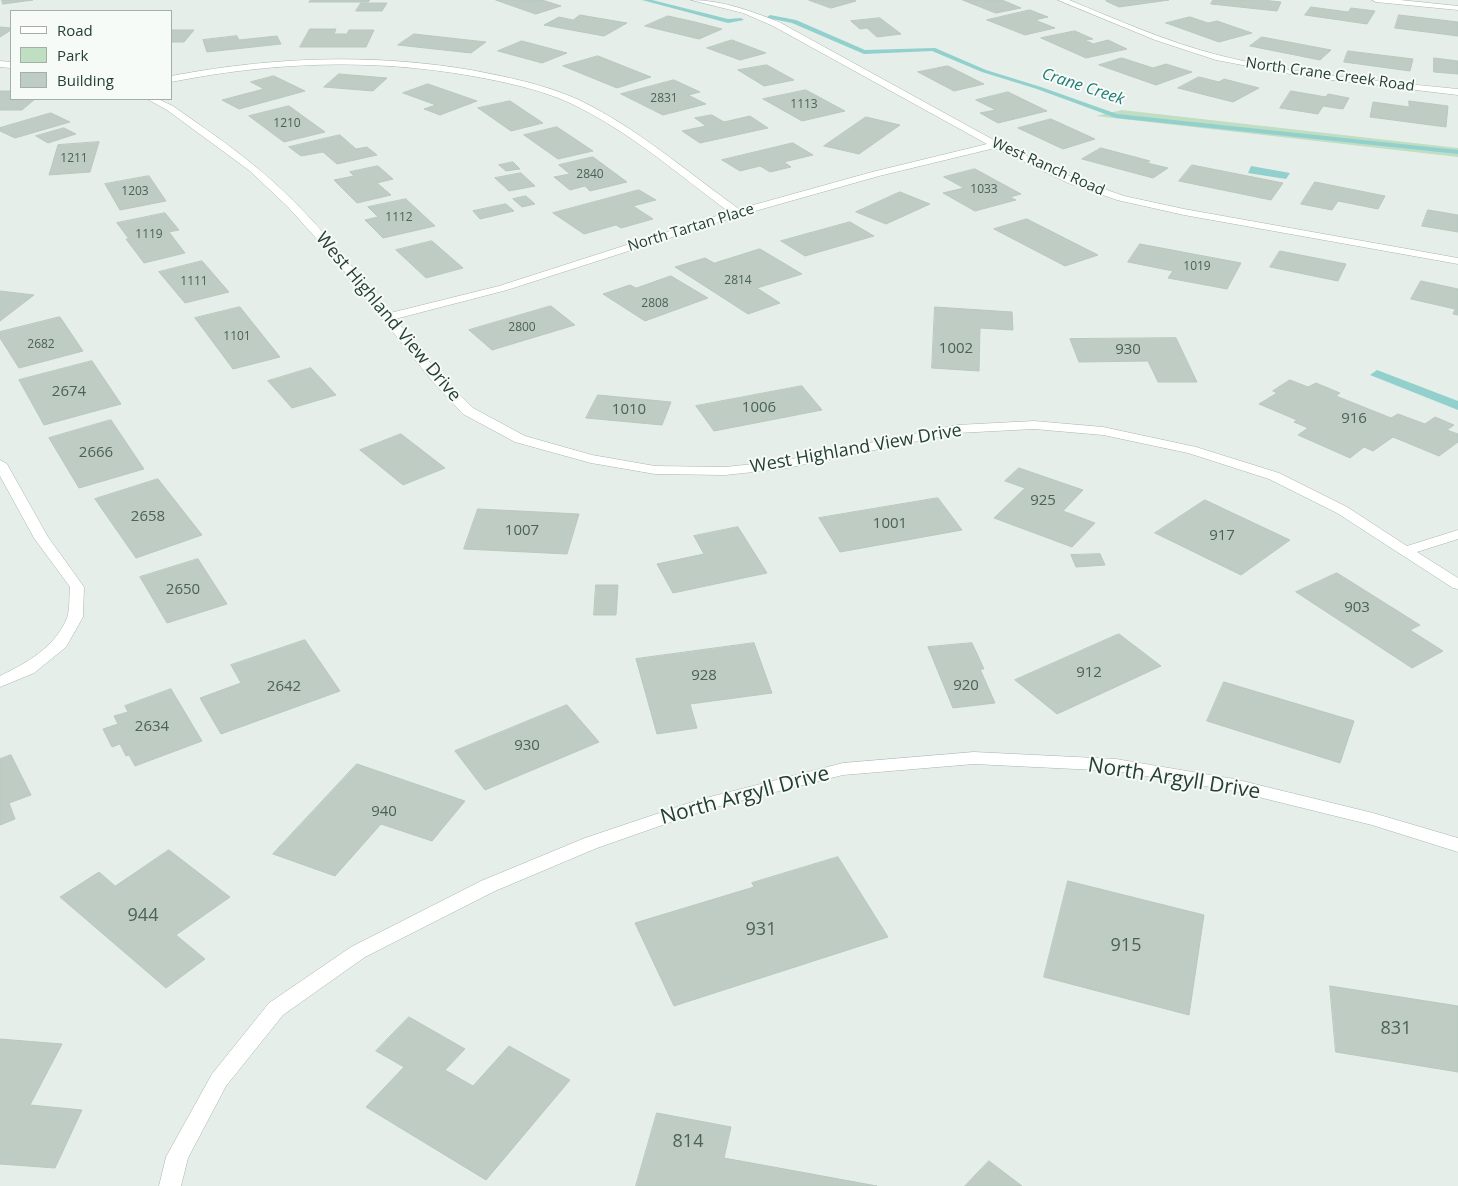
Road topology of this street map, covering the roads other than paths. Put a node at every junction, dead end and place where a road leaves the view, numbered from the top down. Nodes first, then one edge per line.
1 (695, 0) edge
2 (1062, 0) edge
3 (1376, 0) edge
4 (1458, 8) edge
5 (172, 79) edge
6 (1458, 92) edge
7 (153, 100) edge
8 (996, 145) junction
9 (737, 213) junction
10 (1458, 261) edge
11 (388, 317) junction
12 (0, 464) edge
13 (1458, 534) edge
14 (1405, 551) junction
15 (1458, 585) edge
16 (0, 682) edge
17 (1458, 845) edge
18 (170, 1186) edge

1 - 8 street, West Ranch Road
2 - 6 street, North Crane Creek Road
3 - 4 street
5 - 9 street
7 - 11 street, West Highland View Drive
8 - 9 street, North Tartan Place
8 - 10 street, West Ranch Road
9 - 11 street, North Tartan Place
11 - 14 street, West Highland View Drive
12 - 16 street
13 - 14 street
14 - 15 street, West Highland View Drive
17 - 18 street, North Argyll Drive

